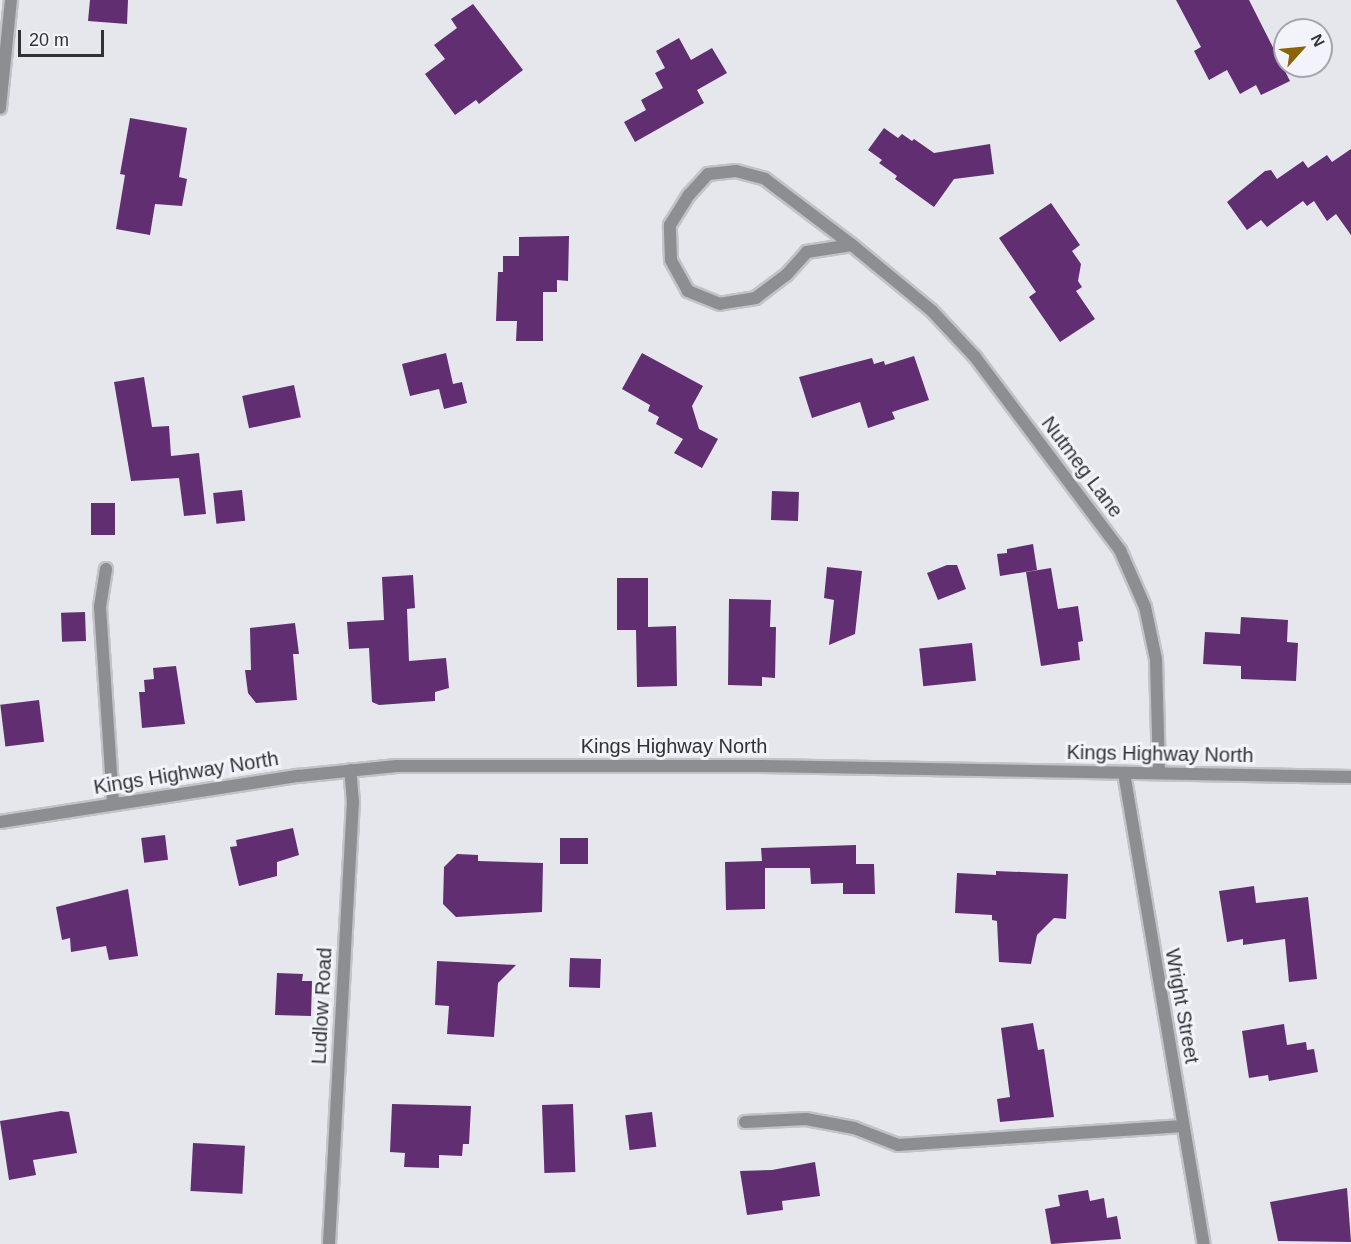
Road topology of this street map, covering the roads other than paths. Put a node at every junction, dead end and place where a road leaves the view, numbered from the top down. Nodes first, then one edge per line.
1 (11, 0) edge
2 (0, 108) edge
3 (852, 245) junction
4 (106, 569) dead end
5 (350, 770) junction
6 (1124, 773) junction
7 (1159, 773) junction
8 (1351, 777) edge
9 (113, 804) junction
10 (0, 822) edge
11 (745, 1122) dead end
12 (1183, 1126) junction
13 (328, 1244) edge
14 (1204, 1244) edge

1 - 2 street
3 - 3 street, Nutmeg Lane
3 - 7 street, Nutmeg Lane
4 - 9 street
5 - 6 street, Kings Highway North
5 - 9 street, Kings Highway North
5 - 13 street, Ludlow Road
6 - 7 street, Kings Highway North
6 - 12 street, Wright Street
7 - 8 street, Kings Highway North
9 - 10 street, Kings Highway North
11 - 12 street
12 - 14 street, Wright Street

